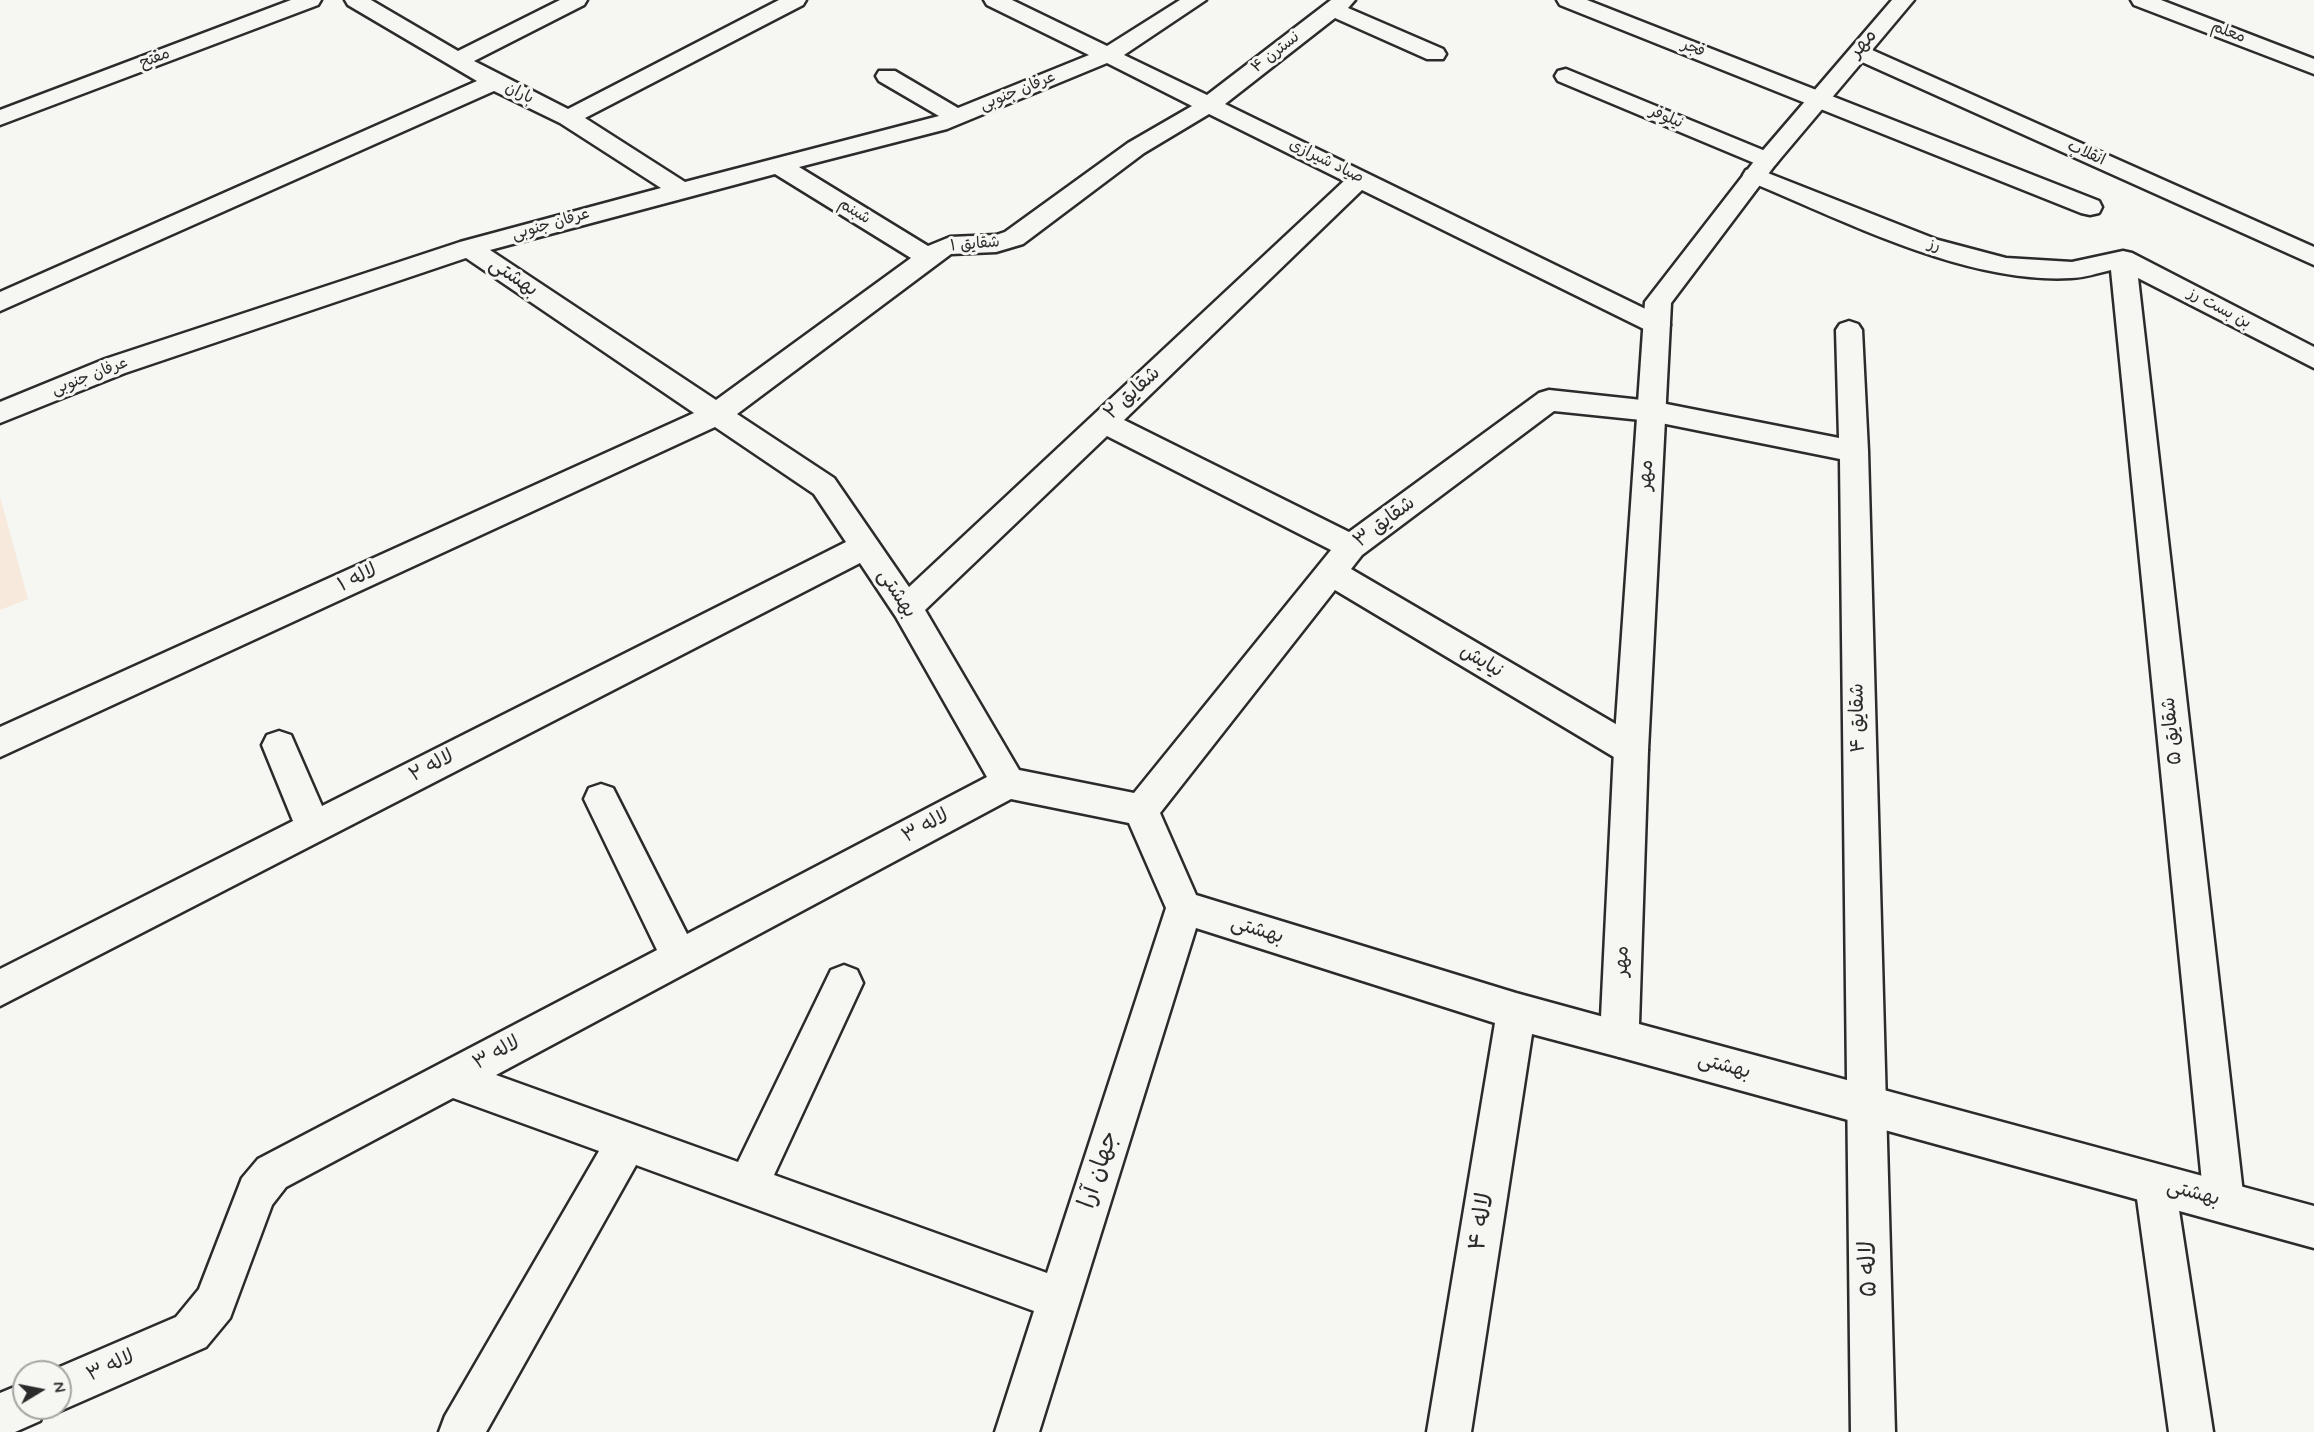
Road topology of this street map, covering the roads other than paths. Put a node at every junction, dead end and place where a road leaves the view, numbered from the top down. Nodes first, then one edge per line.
1 (310, 0) edge
2 (356, 0) edge
3 (576, 0) edge
4 (795, 0) edge
5 (995, 0) edge
6 (1195, 0) edge
7 (1568, 0) edge
8 (1903, 0) edge
9 (2142, 0) edge
10 (1338, 4) edge
11 (1857, 51) junction
12 (1435, 54) dead end
13 (1108, 55) junction
14 (458, 60) junction
15 (2314, 67) edge
16 (887, 76) dead end
17 (1566, 76) dead end
18 (494, 82) junction
19 (1818, 99) junction
20 (1209, 105) junction
21 (957, 117) junction
22 (0, 118) edge
23 (568, 118) junction
24 (778, 165) junction
25 (1761, 167) junction
26 (1360, 179) junction
27 (681, 190) junction
28 (2090, 207) dead end
29 (469, 248) junction
30 (2314, 257) edge
31 (929, 258) junction
32 (2123, 259) junction
33 (0, 302) edge
34 (1657, 325) junction
35 (1849, 330) dead end
36 (2314, 359) edge
37 (1651, 411) junction
38 (0, 413) edge
39 (717, 414) junction
40 (1104, 422) junction
41 (1854, 451) junction
42 (865, 546) junction
43 (1351, 547) junction
44 (1332, 573) junction
45 (907, 608) junction
46 (0, 743) edge
47 (279, 746) dead end
48 (1631, 750) junction
49 (1008, 783) junction
50 (601, 799) dead end
51 (1141, 810) junction
52 (314, 828) junction
53 (1184, 908) junction
54 (679, 957) junction
55 (844, 983) dead end
56 (0, 988) edge
57 (1516, 1011) junction
58 (1620, 1038) junction
59 (452, 1078) junction
60 (1867, 1105) junction
61 (627, 1141) junction
62 (2155, 1184) junction
63 (748, 1185) junction
64 (2224, 1202) junction
65 (2314, 1227) edge
66 (1059, 1299) junction
67 (72, 1384) edge
68 (461, 1432) edge
69 (1017, 1432) edge
70 (1449, 1432) edge
71 (1873, 1432) edge
72 (2191, 1432) edge

1 - 22 street, مفتح
2 - 14 street, باران
3 - 14 street
4 - 23 street
5 - 13 street, صیاد شیرازی
6 - 13 street, عرفان جنوبی
7 - 19 street, فجر
8 - 11 street, مهر
9 - 15 street, معلم
10 - 12 street
10 - 20 street, نسترن ۴
11 - 19 street, مهر
11 - 30 street, انقلاب
13 - 20 street, صیاد شیرازی
13 - 21 street, عرفان جنوبی
14 - 18 street, باران
16 - 21 street
17 - 25 street, نیلوفر
18 - 23 street, باران
18 - 33 street
19 - 25 street, مهر
19 - 28 street, فجر
20 - 26 street, صیاد شیرازی
20 - 31 street, شقایق ۱
21 - 24 street, عرفان جنوبی
23 - 27 street, باران
24 - 27 street, عرفان جنوبی
24 - 31 street, شبنم
25 - 32 street, رز
25 - 34 street, مهر
26 - 34 street, صیاد شیرازی
26 - 40 street, شقایق ۲
27 - 29 street, عرفان جنوبی
29 - 38 street, عرفان جنوبی
29 - 39 street, بهشتی
31 - 39 street, شقایق ۱
32 - 36 street, بن بست رز
32 - 64 street, شقایق ۵
34 - 37 street, مهر
35 - 41 street, شقایق ۴
37 - 41 street, شقایق ۳
37 - 43 street, شقایق ۳
37 - 48 street, مهر
39 - 42 street, بهشتی
39 - 46 street, لاله ۱
40 - 43 street
40 - 45 street, شقایق ۲
41 - 60 street, شقایق ۴
42 - 45 street, بهشتی
42 - 52 street, لاله ۲
43 - 44 street, شقایق ۳
44 - 48 street, نیایش
44 - 51 street, شقایق ۳
45 - 49 street, بهشتی
47 - 52 street
48 - 58 street, مهر
49 - 51 street
49 - 54 street, لاله ۳
50 - 54 street
51 - 53 street
52 - 56 street, لاله ۲
53 - 57 street, بهشتی
53 - 66 street, جهان آرا
54 - 59 street, لاله ۳
55 - 63 street
57 - 58 street, بهشتی
57 - 70 street, لاله ۴
58 - 60 street, بهشتی
59 - 61 street
59 - 67 street, لاله ۳
60 - 62 street, بهشتی
60 - 71 street, لاله ۵
61 - 63 street
61 - 68 street
62 - 64 street, بهشتی
62 - 72 street
63 - 66 street
64 - 65 street, بهشتی
66 - 69 street, جهان آرا

